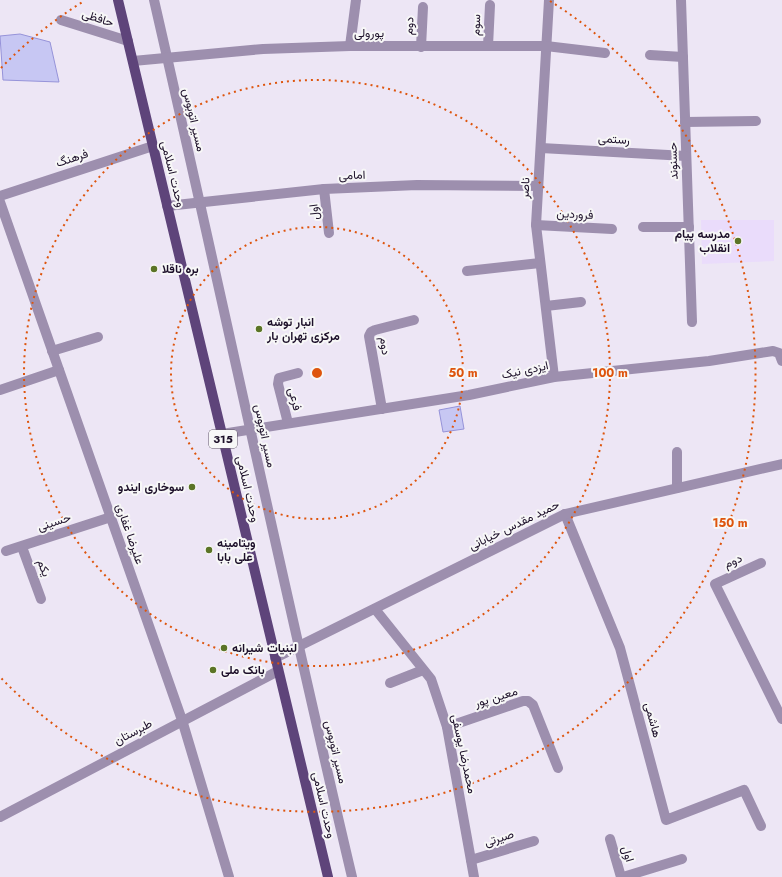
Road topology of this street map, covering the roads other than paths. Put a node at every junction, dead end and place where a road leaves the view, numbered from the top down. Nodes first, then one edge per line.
1 (112, 0) edge
2 (118, 0) edge
3 (154, 0) edge
4 (356, 0) edge
5 (549, 0) edge
6 (681, 0) edge
7 (490, 5) dead end
8 (423, 7) dead end
9 (121, 14) junction
10 (61, 20) dead end
11 (128, 41) junction
12 (350, 46) junction
13 (488, 46) junction
14 (546, 46) junction
15 (420, 47) junction
16 (605, 53) dead end
17 (650, 55) dead end
18 (683, 57) junction
19 (167, 58) junction
20 (133, 62) junction
21 (685, 122) junction
22 (756, 122) dead end
23 (153, 146) junction
24 (540, 148) junction
25 (686, 156) junction
26 (538, 186) junction
27 (324, 189) junction
28 (0, 196) edge
29 (0, 202) edge
30 (199, 202) junction
31 (167, 206) junction
32 (536, 225) junction
33 (643, 226) dead end
34 (689, 227) junction
35 (612, 228) dead end
36 (329, 233) dead end
37 (540, 263) junction
38 (467, 271) dead end
39 (581, 302) dead end
40 (546, 306) junction
41 (414, 320) dead end
42 (692, 322) dead end
43 (98, 337) dead end
44 (52, 351) junction
45 (782, 361) edge
46 (59, 370) junction
47 (298, 373) dead end
48 (554, 377) junction
49 (0, 390) edge
50 (382, 409) junction
51 (288, 423) junction
52 (251, 430) junction
53 (222, 434) junction
54 (677, 452) dead end
55 (782, 464) edge
56 (677, 488) junction
57 (565, 514) junction
58 (111, 517) junction
59 (22, 546) junction
60 (6, 552) dead end
61 (761, 563) dead end
62 (41, 599) dead end
63 (375, 609) junction
64 (297, 648) junction
65 (275, 658) junction
66 (423, 670) junction
67 (278, 671) junction
68 (390, 683) dead end
69 (782, 719) edge
70 (182, 720) junction
71 (447, 727) junction
72 (558, 768) dead end
73 (0, 816) edge
74 (761, 826) dead end
75 (610, 839) dead end
76 (534, 841) dead end
77 (682, 859) dead end
78 (471, 860) junction
79 (229, 877) edge
80 (328, 877) edge
81 (352, 877) edge
82 (474, 877) edge
83 (622, 877) edge

1 - 9 main road, وحدت اسلامی
2 - 9 main road, وحدت اسلامی / 315
3 - 19 street, مسیر اتوبوس
4 - 12 street
5 - 14 street, ناصر
6 - 18 street, حسنوند
7 - 13 street, سوم
8 - 15 street, دوم
9 - 11 main road, وحدت اسلامی / 315
10 - 11 street, حافظی
11 - 20 main road, وحدت اسلامی / 315
12 - 15 street, پورولی
12 - 19 street, پورولی
13 - 14 street, پورولی
13 - 15 street, پورولی
14 - 16 street, پورولی
14 - 24 street, ناصر
17 - 18 street
18 - 21 street, حسنوند
19 - 20 street, پورولی
19 - 30 street, مسیر اتوبوس
20 - 23 main road, وحدت اسلامی / 315
21 - 22 street
21 - 25 street, حسنوند
23 - 28 street, فرهنگ
23 - 31 main road, وحدت اسلامی / 315
24 - 25 street, رستمی
24 - 26 street, ناصر
25 - 34 street, حسنوند
26 - 27 street, امامی
26 - 32 street, ناصر
27 - 30 street, امامی
27 - 36 street, اول
29 - 44 street, علیرضا غفاری
30 - 31 street, امامی
30 - 52 street, مسیر اتوبوس
31 - 53 main road, وحدت اسلامی / 315
32 - 35 street, فروردین
32 - 37 street, ناصر
33 - 34 street
34 - 42 street, حسنوند
37 - 38 street
37 - 40 street, ناصر
39 - 40 street
40 - 48 street, ناصر
41 - 50 street, دوم
43 - 44 street
44 - 46 street, علیرضا غفاری
45 - 48 street, ایزدی نیک
46 - 49 street
46 - 58 street, علیرضا غفاری
47 - 51 street, فرعی
48 - 50 street, ایزدی نیک
50 - 51 street, ایزدی نیک
51 - 52 street, ایزدی نیک
52 - 53 street, ایزدی نیک
52 - 64 street, مسیر اتوبوس
53 - 65 main road, وحدت اسلامی / 315
54 - 56 street
55 - 56 street, حمید مقدس خیابانی
56 - 57 street, حمید مقدس خیابانی
57 - 63 street, حمید مقدس خیابانی
57 - 74 street, هاشمی
58 - 59 street, حسینی
58 - 70 street, علیرضا غفاری
59 - 60 street, حسینی
59 - 62 street, یکم
61 - 69 street, دوم
63 - 64 street, حمید مقدس خیابانی
63 - 66 street, محمدرضا یوسفی
64 - 65 street, حمید مقدس خیابانی
64 - 81 street, مسیر اتوبوس
65 - 67 main road, وحدت اسلامی / 315
66 - 68 street
66 - 71 street, محمدرضا یوسفی
67 - 70 street, طبرستان
67 - 80 main road, وحدت اسلامی / 315
70 - 73 street, طبرستان
70 - 79 street, علیرضا غفاری
71 - 72 street, معین پور
71 - 78 street, محمدرضا یوسفی
75 - 83 street, اول
76 - 78 street, صیرتی
77 - 83 street
78 - 82 street, محمدرضا یوسفی

